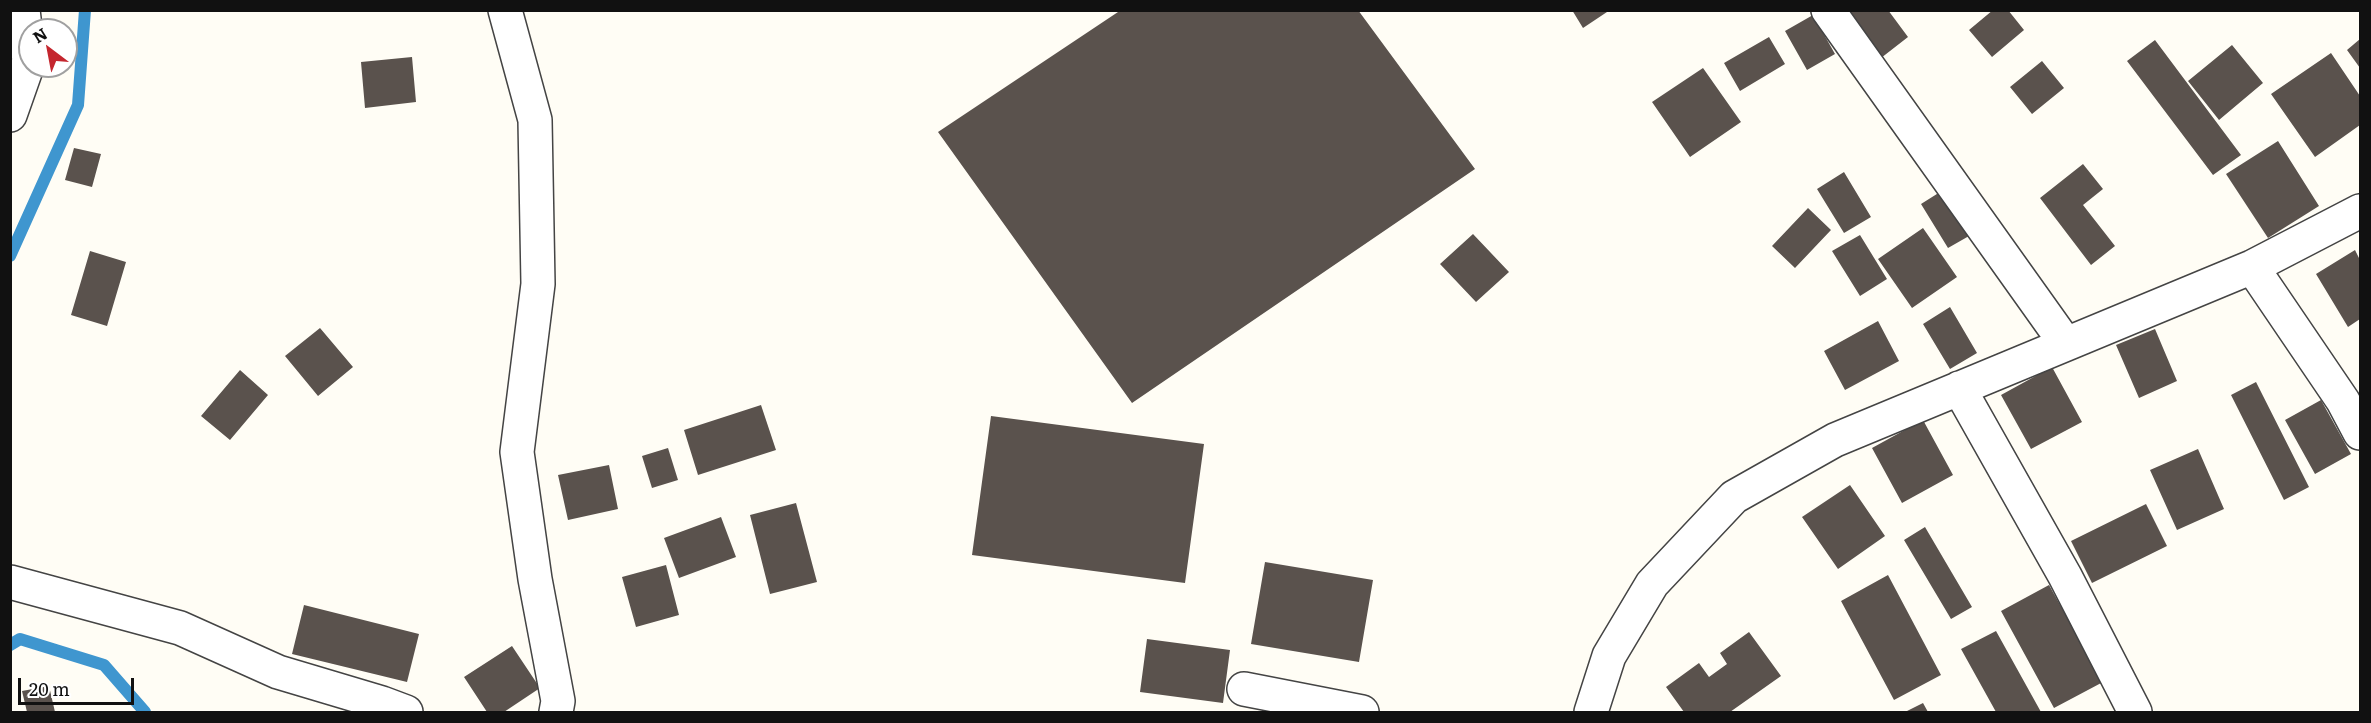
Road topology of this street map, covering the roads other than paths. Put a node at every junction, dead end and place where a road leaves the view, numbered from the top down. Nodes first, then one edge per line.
1 (23, 10) edge
2 (505, 10) edge
3 (1828, 10) edge
4 (10, 115) edge
5 (2361, 211) edge
6 (2252, 267) junction
7 (2066, 344) junction
8 (1959, 388) junction
9 (2361, 433) edge
10 (10, 582) edge
11 (1244, 689) dead end
12 (406, 712) edge
13 (556, 712) edge
14 (1362, 712) edge
15 (1591, 712) edge
16 (2135, 712) edge

1 - 4 street
2 - 13 street
3 - 7 street
5 - 6 street
6 - 7 street
6 - 9 street
7 - 8 street
8 - 15 street
8 - 16 street
10 - 12 street
11 - 14 street

